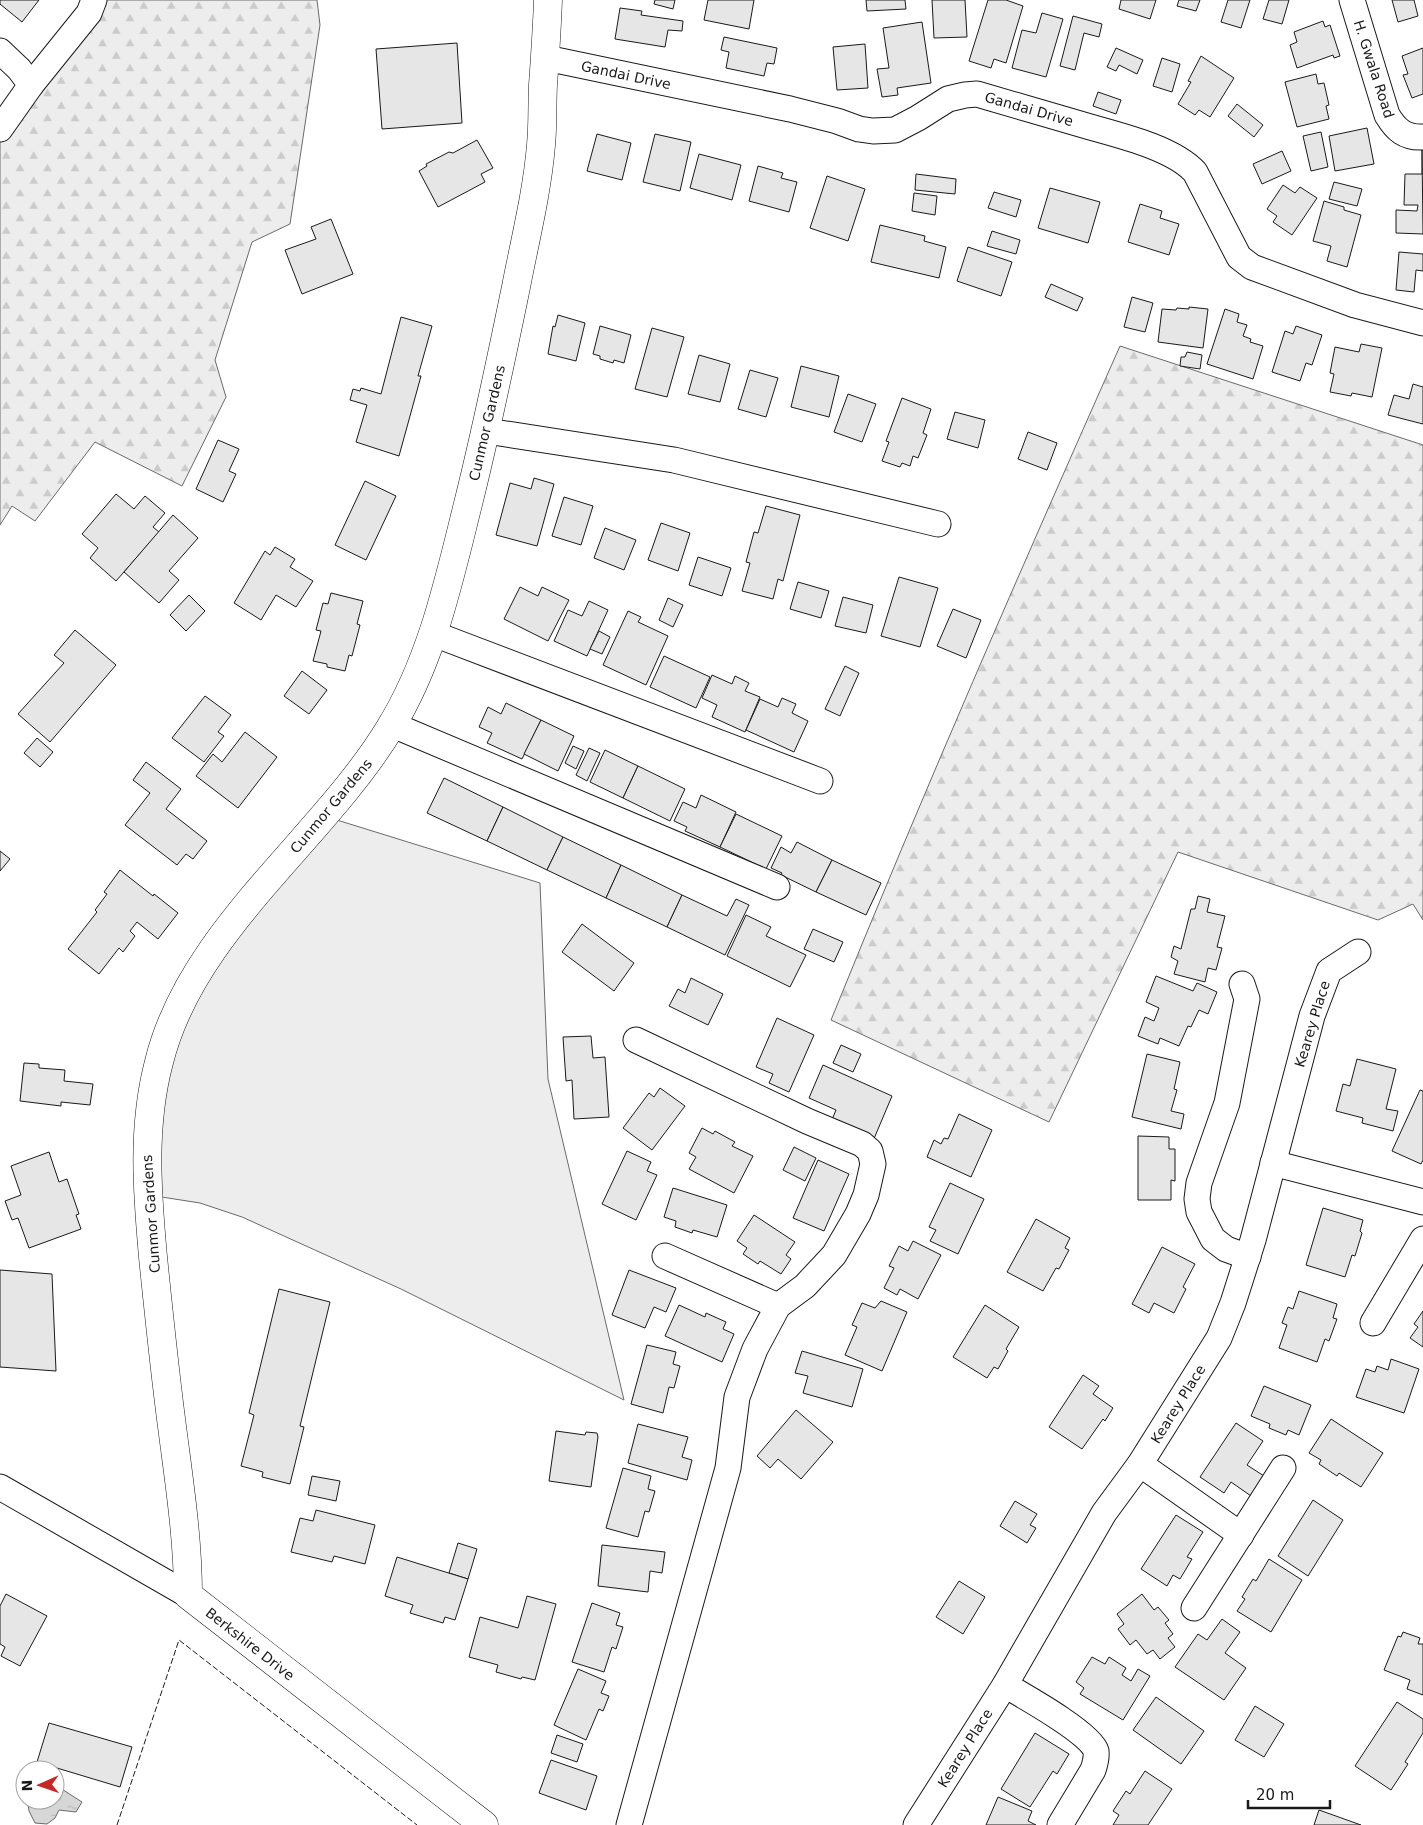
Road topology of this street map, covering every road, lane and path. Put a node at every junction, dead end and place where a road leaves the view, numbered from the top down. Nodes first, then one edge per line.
1 (94, 0) edge
2 (548, 0) edge
3 (1352, 0) edge
4 (0, 51) edge
5 (546, 58) junction
6 (31, 85) junction
7 (0, 129) edge
8 (1413, 136) edge
9 (1423, 323) edge
10 (486, 431) junction
11 (938, 524) dead end
12 (434, 634) junction
13 (393, 725) junction
14 (820, 781) dead end
15 (777, 888) dead end
16 (1358, 952) dead end
17 (1242, 984) dead end
18 (636, 1040) dead end
19 (1273, 1163) junction
20 (1423, 1202) edge
21 (1423, 1239) edge
22 (665, 1256) dead end
23 (1248, 1257) junction
24 (778, 1306) junction
25 (1373, 1323) dead end
26 (1140, 1464) junction
27 (1283, 1468) dead end
28 (0, 1487) edge
29 (1241, 1535) junction
30 (188, 1596) junction
31 (1194, 1608) dead end
32 (1005, 1685) junction
33 (484, 1825) edge
34 (629, 1825) edge
35 (916, 1825) edge
36 (1060, 1825) edge

1 - 6 street
2 - 5 street, Cunmor Gardens
3 - 8 street, H. Gwala Road
4 - 6 street
5 - 9 street, Gandai Drive
5 - 10 street, Cunmor Gardens
6 - 7 street
10 - 11 street
10 - 12 street, Cunmor Gardens
12 - 13 street, Cunmor Gardens
12 - 14 street
13 - 15 street
13 - 30 street, Cunmor Gardens
16 - 19 street, Kearey Place
17 - 23 street
18 - 24 street
19 - 20 street
19 - 23 street, Kearey Place
21 - 25 street
22 - 24 street
23 - 26 street, Kearey Place
24 - 34 street
26 - 29 street
26 - 32 street, Kearey Place
27 - 29 street
28 - 30 street, Berkshire Drive
29 - 31 street
30 - 33 street, Berkshire Drive
32 - 35 street, Kearey Place
32 - 36 street

